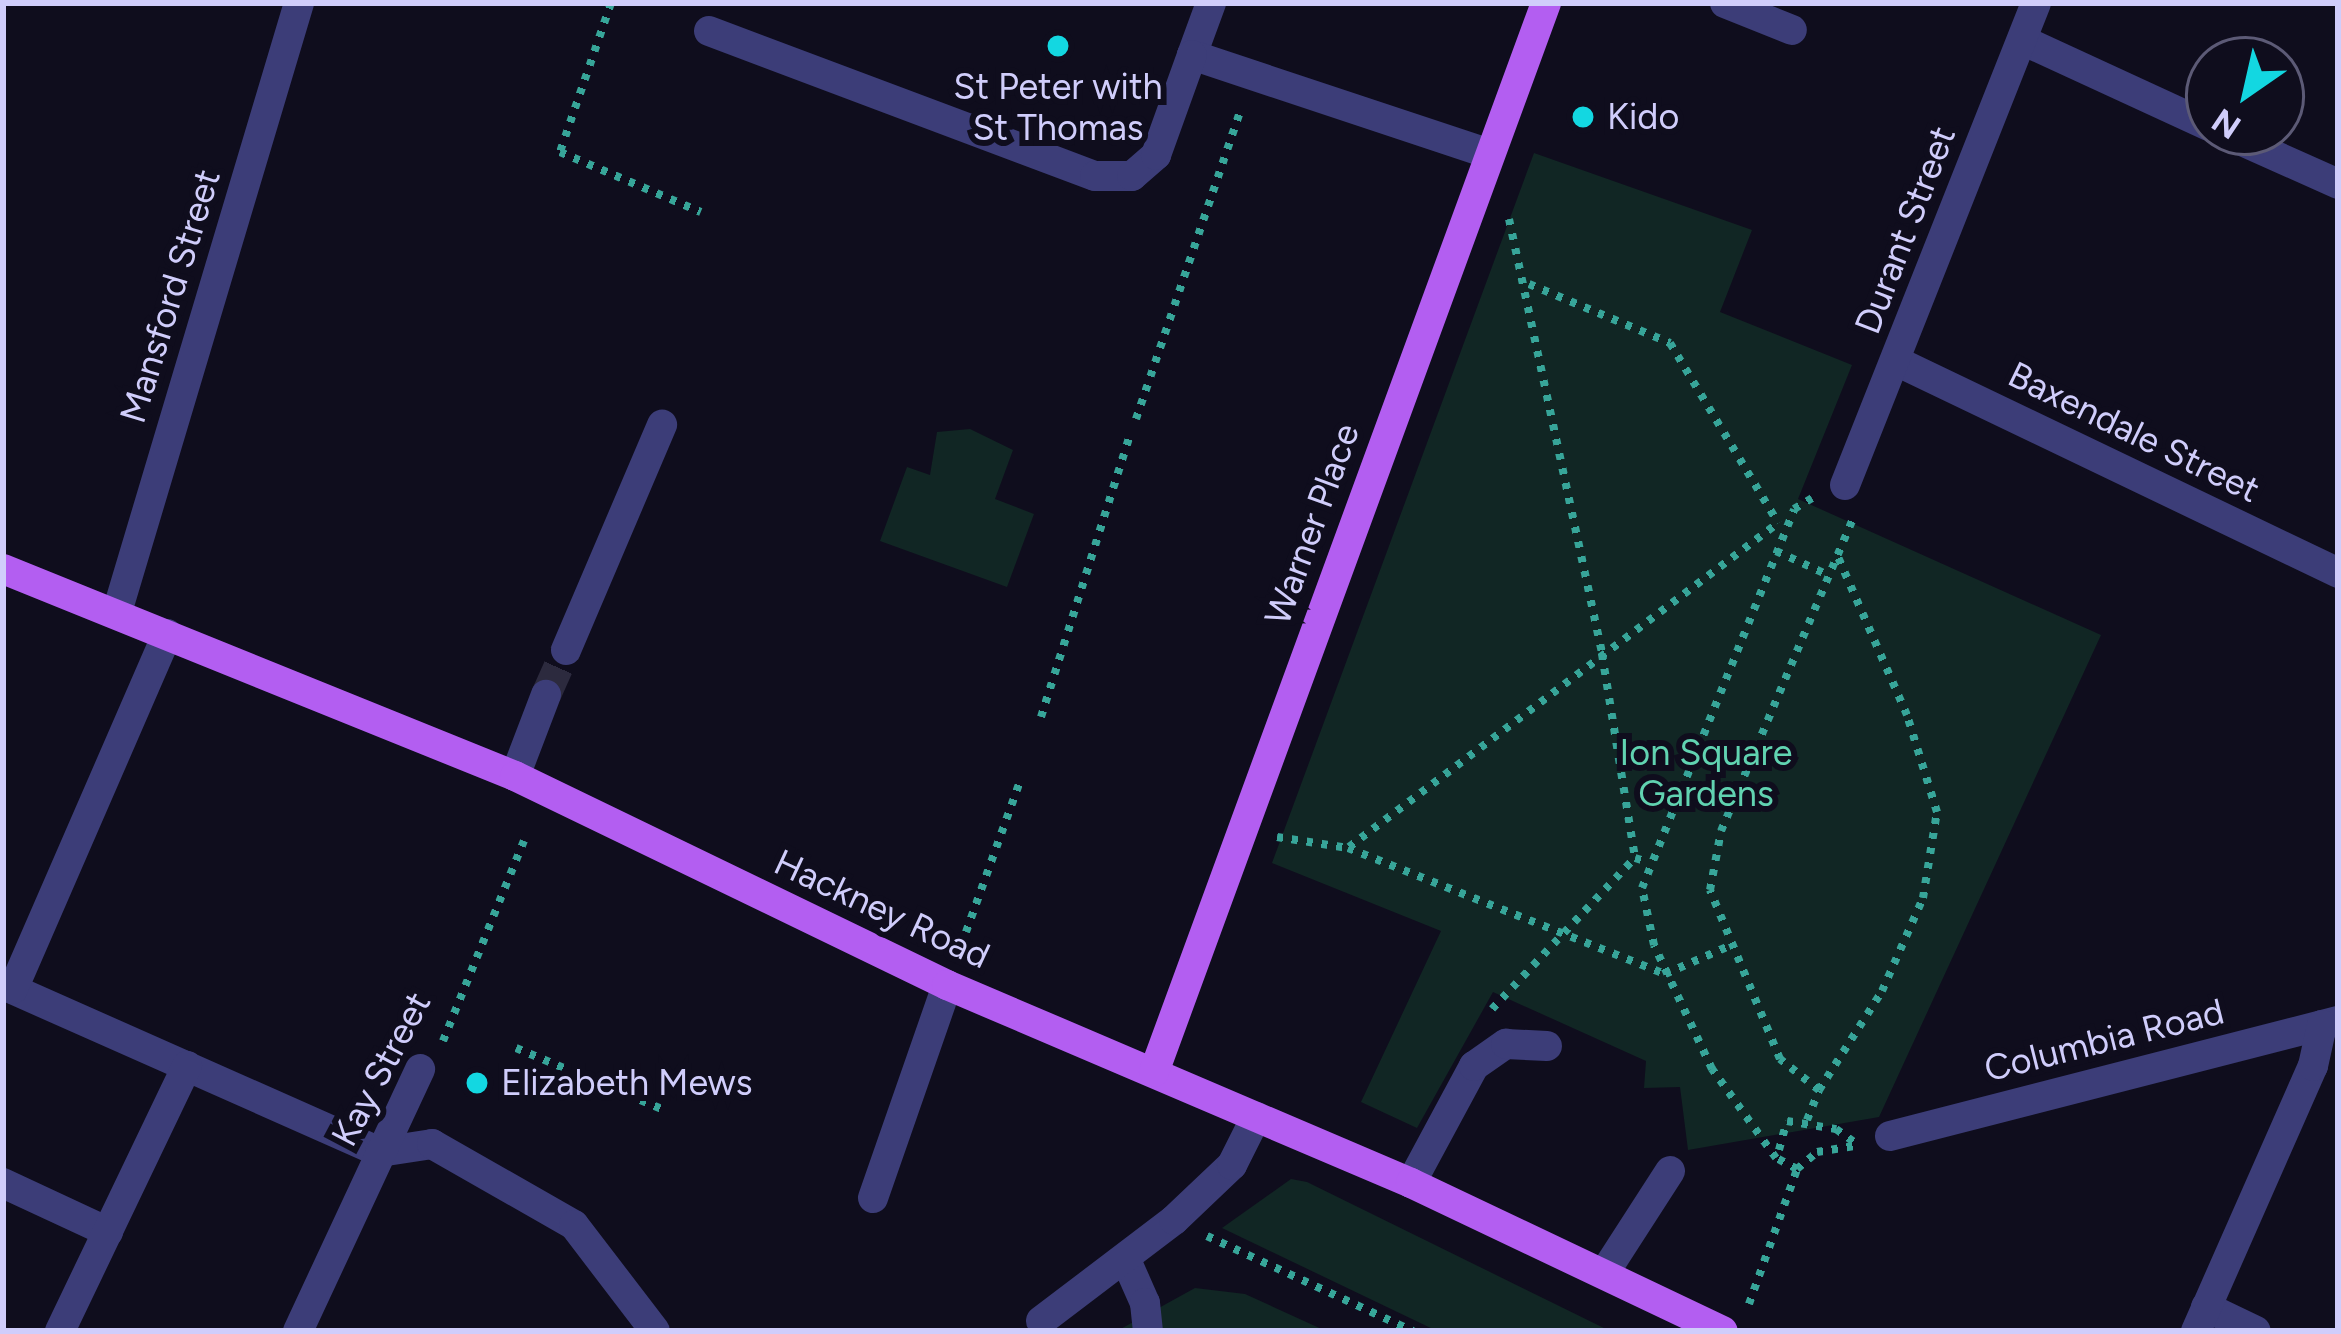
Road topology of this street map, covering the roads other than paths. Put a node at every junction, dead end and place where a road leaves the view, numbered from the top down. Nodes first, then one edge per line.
1 (299, 3) edge
2 (1211, 3) edge
3 (1546, 3) edge
4 (1725, 3) edge
5 (2036, 3) edge
6 (1792, 30) dead end
7 (709, 31) dead end
8 (2022, 40) junction
9 (1192, 55) junction
10 (2185, 115) edge
11 (1486, 154) junction
12 (2276, 156) edge
13 (2338, 184) edge
14 (1896, 361) junction
15 (662, 425) dead end
16 (1845, 487) road end
17 (3, 568) edge
18 (2338, 573) edge
19 (117, 612) junction
20 (167, 634) junction
21 (566, 650) tunnel mouth
22 (546, 695) tunnel mouth
23 (515, 776) junction
24 (947, 985) junction
25 (8, 987) edge
26 (2330, 1023) edge
27 (1547, 1046) dead end
28 (187, 1066) junction
29 (419, 1069) road end
30 (1154, 1072) junction
31 (1256, 1117) junction
32 (1890, 1136) dead end
33 (380, 1152) junction
34 (1670, 1171) dead end
35 (3, 1184) edge
36 (1411, 1184) junction
37 (873, 1198) dead end
38 (108, 1232) junction
39 (1126, 1259) junction
40 (1605, 1272) junction
41 (2201, 1319) edge
42 (1041, 1321) dead end
43 (60, 1331) edge
44 (298, 1331) edge
45 (655, 1331) edge
46 (1148, 1331) edge
47 (1724, 1331) edge
48 (2256, 1331) edge

1 - 19 street, Mansford Street
2 - 9 street
3 - 11 main road, Warner Place
4 - 6 street
5 - 8 street, Durant Street
7 - 9 street
8 - 10 street
8 - 14 street, Durant Street
9 - 11 street
11 - 30 main road, Warner Place
12 - 13 street
14 - 16 street, Durant Street
14 - 18 street, Baxendale Street
15 - 21 street
17 - 19 main road, Hackney Road
19 - 20 main road, Hackney Road
20 - 23 main road, Hackney Road
20 - 25 street
22 - 23 street
23 - 24 main road, Hackney Road
24 - 30 main road, Hackney Road
24 - 37 street
25 - 28 street
26 - 32 street, Columbia Road
26 - 41 street
27 - 36 street
28 - 33 street
28 - 38 street
29 - 33 street, Kay Street
30 - 31 main road, Hackney Road
31 - 36 main road, Hackney Road
31 - 39 street
33 - 44 street, Kay Street
33 - 45 street
34 - 40 street
35 - 38 street
36 - 40 main road, Hackney Road
38 - 43 street
39 - 42 street
39 - 46 street
40 - 47 main road, Hackney Road
41 - 48 street

